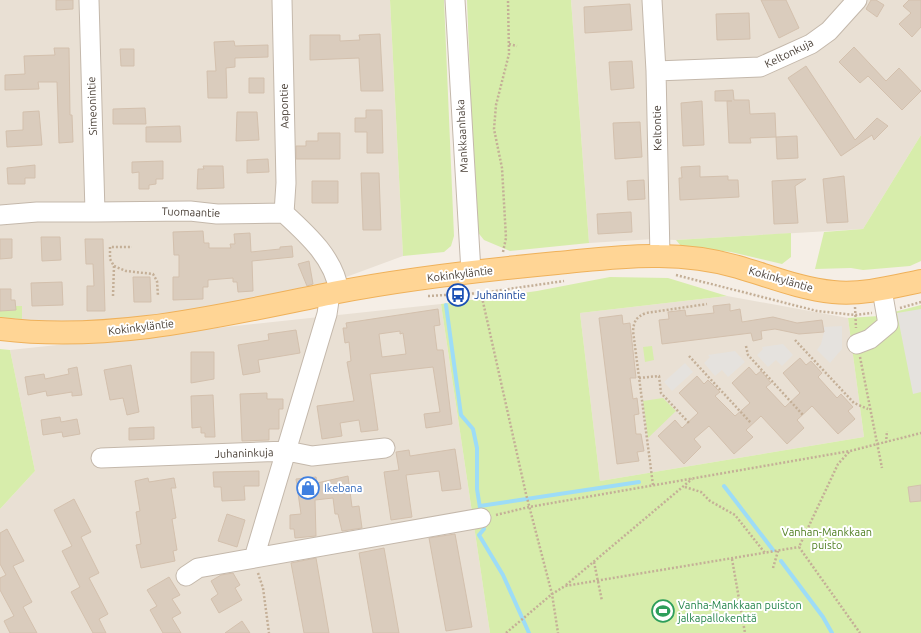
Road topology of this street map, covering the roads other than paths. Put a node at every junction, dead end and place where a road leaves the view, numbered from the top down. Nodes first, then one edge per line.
1 (89, 0) edge
2 (282, 0) edge
3 (455, 0) edge
4 (652, 0) edge
5 (857, 0) edge
6 (656, 71) junction
7 (95, 212) junction
8 (284, 213) junction
9 (0, 215) edge
10 (660, 256) junction
11 (471, 272) junction
12 (921, 286) edge
13 (882, 290) junction
14 (334, 293) junction
15 (0, 329) edge
16 (858, 344) road end
17 (385, 448) dead end
18 (287, 451) junction
19 (101, 458) dead end
20 (481, 518) road end
21 (254, 558) junction
22 (186, 576) dead end

1 - 7 street, Simeonintie
2 - 8 street, Aapontie
3 - 11 street, Mankkaanhaka
4 - 6 street, Keltontie
5 - 6 street, Keltonkuja
6 - 10 street, Keltontie
7 - 8 street, Tuomaantie
7 - 9 street, Tuomaantie
8 - 14 street
10 - 11 main road, Kokinkyläntie
10 - 13 main road, Kokinkyläntie
11 - 14 main road, Kokinkyläntie
12 - 13 main road, Kokinkyläntie
13 - 16 street
14 - 15 main road, Kokinkyläntie
14 - 18 street
17 - 18 street, Juhaninkuja
18 - 19 street, Juhaninkuja
18 - 21 street
20 - 21 street
21 - 22 street

